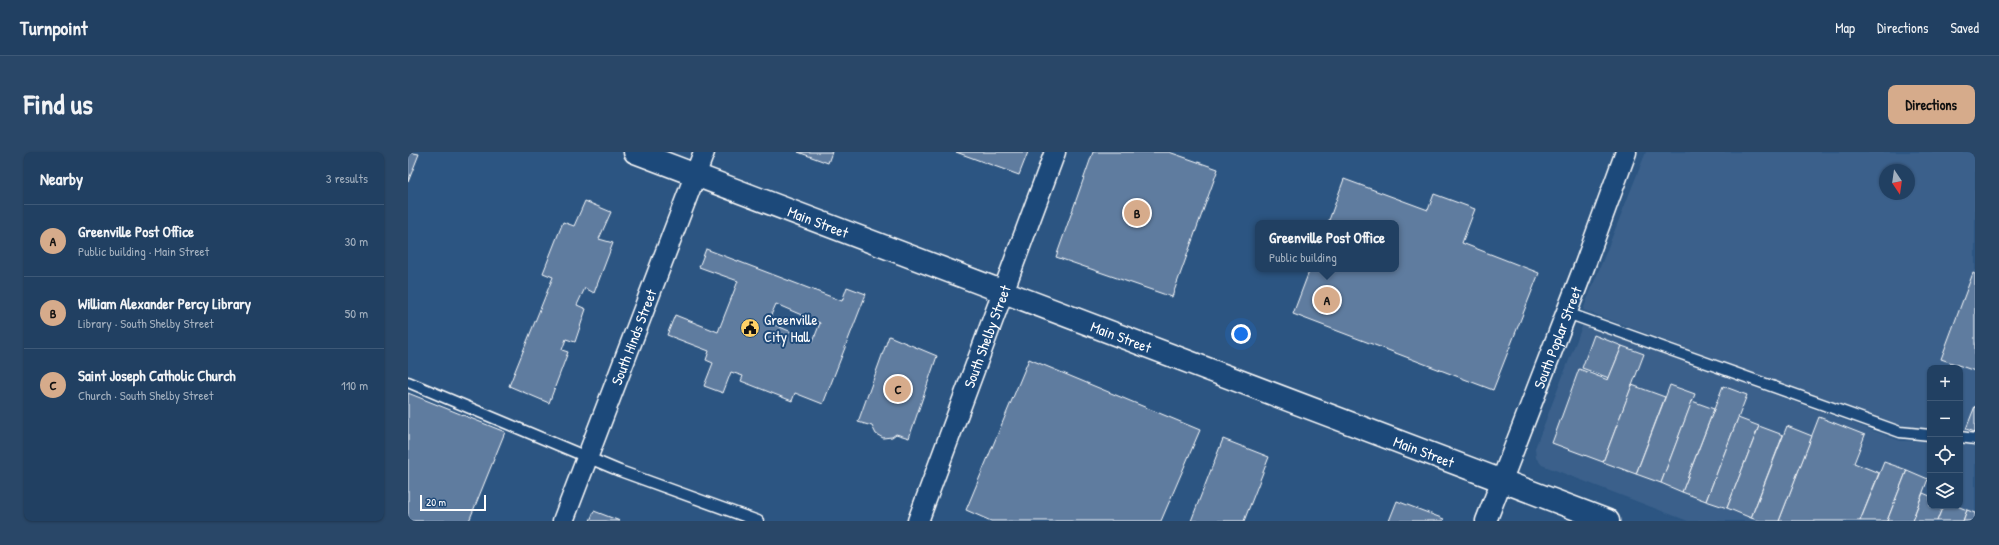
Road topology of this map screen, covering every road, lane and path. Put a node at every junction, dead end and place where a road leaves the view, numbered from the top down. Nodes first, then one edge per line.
1 (635, 152) edge
2 (704, 152) edge
3 (1055, 152) edge
4 (1626, 152) edge
5 (695, 175) junction
6 (1004, 292) junction
7 (1567, 313) junction
8 (408, 382) edge
9 (1927, 435) edge
10 (1963, 437) edge
11 (1975, 439) edge
12 (588, 456) junction
13 (1501, 481) junction
14 (563, 521) edge
15 (758, 521) edge
16 (918, 521) edge
17 (1486, 521) edge
18 (1608, 521) edge

1 - 5 street, Main Street
2 - 5 street, South Hinds Street
3 - 6 street, South Shelby Street
4 - 7 street, South Poplar Street
5 - 6 street, Main Street
5 - 12 street, South Hinds Street
6 - 13 street, Main Street
6 - 16 street, South Shelby Street
7 - 9 lane
7 - 13 street, South Poplar Street
8 - 12 lane
10 - 11 lane
12 - 14 street, South Hinds Street
12 - 15 lane
13 - 17 street, South Poplar Street
13 - 18 street, Main Street

